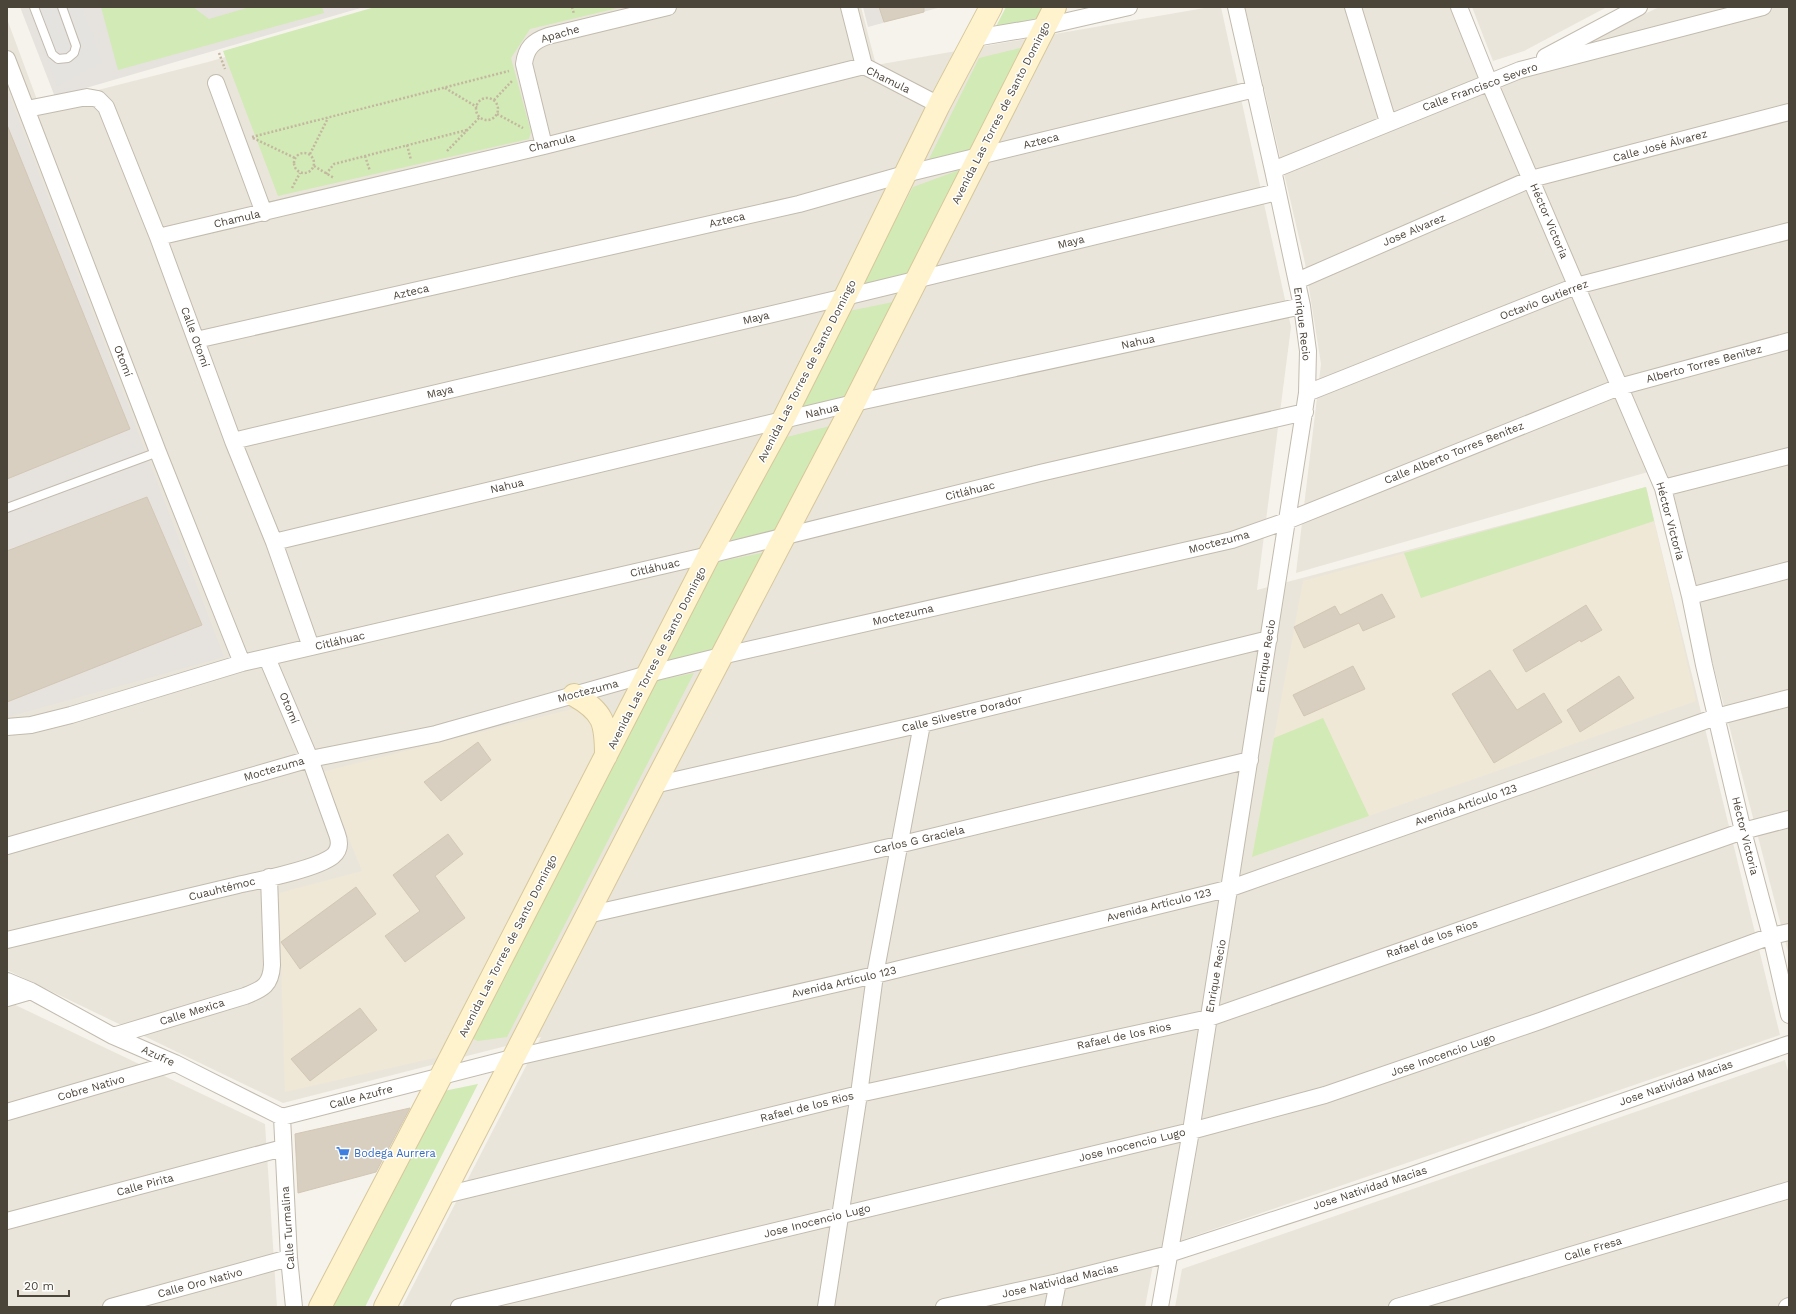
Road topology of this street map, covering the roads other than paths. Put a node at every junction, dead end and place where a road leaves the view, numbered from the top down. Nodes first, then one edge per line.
1 (34, 7) edge
2 (62, 7) edge
3 (668, 7) edge
4 (849, 7) edge
5 (991, 7) edge
6 (1129, 7) edge
7 (1236, 7) edge
8 (1353, 7) edge
9 (1459, 7) edge
10 (1639, 7) edge
11 (1763, 7) edge
12 (1051, 16) edge
13 (975, 38) junction
14 (7, 59) edge
15 (864, 66) junction
16 (1520, 70) junction
17 (221, 78) road end
18 (1489, 82) junction
19 (1255, 89) junction
20 (939, 106) junction
21 (27, 109) junction
22 (1789, 112) edge
23 (1388, 122) junction
24 (544, 146) junction
25 (979, 156) junction
26 (1273, 170) junction
27 (905, 174) junction
28 (1531, 179) junction
29 (1277, 192) junction
30 (264, 213) junction
31 (1789, 231) edge
32 (158, 237) junction
33 (916, 279) junction
34 (1297, 281) junction
35 (1576, 286) junction
36 (845, 298) junction
37 (1302, 306) junction
38 (196, 340) junction
39 (1789, 341) edge
40 (1619, 387) junction
41 (1307, 393) junction
42 (854, 403) junction
43 (1305, 412) junction
44 (783, 420) junction
45 (233, 441) junction
46 (158, 452) junction
47 (1789, 456) edge
48 (1663, 488) junction
49 (7, 508) edge
50 (1289, 520) junction
51 (786, 536) junction
52 (274, 542) junction
53 (709, 555) junction
54 (1789, 570) edge
55 (1690, 596) junction
56 (1268, 639) junction
57 (311, 647) junction
58 (721, 656) junction
59 (267, 658) junction
60 (242, 663) junction
61 (648, 674) junction
62 (574, 695) junction
63 (1789, 698) edge
64 (1716, 717) junction
65 (922, 724) junction
66 (7, 727) edge
67 (606, 756) junction
68 (310, 759) junction
69 (1250, 760) junction
70 (654, 785) junction
71 (1789, 819) edge
72 (1743, 831) junction
73 (898, 845) junction
74 (7, 846) edge
75 (270, 877) junction
76 (1230, 888) junction
77 (587, 915) junction
78 (1789, 932) edge
79 (1771, 936) junction
80 (7, 940) edge
81 (875, 975) junction
82 (7, 981) edge
83 (31, 991) junction
84 (7, 998) edge
85 (1789, 1015) edge
86 (1209, 1018) junction
87 (113, 1036) junction
88 (1789, 1044) edge
89 (512, 1058) junction
90 (175, 1063) junction
91 (441, 1076) junction
92 (859, 1094) junction
93 (7, 1112) edge
94 (282, 1118) junction
95 (1191, 1131) junction
96 (283, 1148) junction
97 (1789, 1190) edge
98 (441, 1196) junction
99 (840, 1215) junction
100 (7, 1221) edge
101 (1169, 1254) junction
102 (289, 1258) junction
103 (1058, 1282) junction
104 (1433, 1302) edge
105 (111, 1307) edge
106 (294, 1307) edge
107 (320, 1307) edge
108 (385, 1307) edge
109 (459, 1307) edge
110 (826, 1307) edge
111 (944, 1307) edge
112 (1053, 1307) edge
113 (1160, 1307) edge
114 (1397, 1307) edge

1 - 2 lane
3 - 24 street, Apache
4 - 15 street
5 - 13 street, Avenida Las Torres de Santo Domingo
6 - 12 street
7 - 19 street, Enrique Recio
8 - 23 street
9 - 18 street, Héctor Victoria
10 - 16 street
11 - 16 street, Calle Francisco Severo
12 - 13 street
12 - 25 street, Avenida Las Torres de Santo Domingo
13 - 20 street, Avenida Las Torres de Santo Domingo
14 - 21 street, Otomí
15 - 20 street, Chamula
15 - 24 street, Chamula
16 - 18 street, Calle Francisco Severo
17 - 30 street
18 - 23 street, Calle Francisco Severo
18 - 28 street, Héctor Victoria
19 - 25 street, Azteca
19 - 26 street, Enrique Recio
20 - 27 street, Avenida Las Torres de Santo Domingo
21 - 32 street, Calle Otomí
21 - 46 street, Otomí
22 - 28 street, Calle José Álvarez
23 - 26 street, Calle Francisco Severo
24 - 30 street, Chamula
25 - 27 street, Azteca
25 - 33 street, Avenida Las Torres de Santo Domingo
26 - 29 street, Enrique Recio
27 - 36 street, Avenida Las Torres de Santo Domingo
27 - 38 street, Azteca
28 - 34 street, Jose Alvarez
28 - 35 street, Héctor Victoria
29 - 33 street, Maya
29 - 34 street, Enrique Recio
30 - 32 street, Chamula
31 - 35 street, Octavio Gutierrez
32 - 38 street, Calle Otomí
33 - 36 street, Maya
33 - 42 street, Avenida Las Torres de Santo Domingo
34 - 37 street, Enrique Recio
35 - 40 street, Héctor Victoria
35 - 41 street, Octavio Gutierrez
36 - 44 street, Avenida Las Torres de Santo Domingo
36 - 45 street, Maya
37 - 41 street, Enrique Recio
37 - 42 street, Nahua
38 - 45 street, Calle Otomí
39 - 40 street, Alberto Torres Benitez
40 - 48 street, Héctor Victoria
40 - 50 street, Calle Alberto Torres Benítez
41 - 43 street, Enrique Recio
42 - 44 street, Nahua
42 - 51 street, Avenida Las Torres de Santo Domingo
43 - 50 street, Enrique Recio
43 - 51 street, Citláhuac
44 - 52 street, Nahua
44 - 53 street, Avenida Las Torres de Santo Domingo
45 - 52 street, Calle Otomí
46 - 49 lane
46 - 60 street, Otomí
47 - 48 street
48 - 55 street, Héctor Victoria
50 - 56 street, Enrique Recio
50 - 58 street, Moctezuma
51 - 53 street, Citláhuac
51 - 58 street, Avenida Las Torres de Santo Domingo
52 - 57 street, Calle Otomí
53 - 57 street, Citláhuac
53 - 61 street, Avenida Las Torres de Santo Domingo
54 - 55 street
55 - 64 street, Héctor Victoria
56 - 65 street, Calle Silvestre Dorador
56 - 69 street, Enrique Recio
57 - 59 street, Citláhuac
58 - 61 street, Moctezuma
58 - 70 street, Avenida Las Torres de Santo Domingo
59 - 60 street, Citláhuac
59 - 68 street, Otomí
60 - 66 street, Citláhuac
61 - 62 street, Moctezuma
61 - 67 street, Avenida Las Torres de Santo Domingo
62 - 67 street
62 - 68 street, Moctezuma
63 - 64 street, Avenida Artículo 123
64 - 72 street, Héctor Victoria
64 - 76 street, Avenida Artículo 123
65 - 70 street, Calle Silvestre Dorador
65 - 73 street
67 - 91 street, Avenida Las Torres de Santo Domingo
68 - 74 street, Moctezuma
68 - 75 street, Cuauhtémoc
69 - 73 street, Carlos G Graciela
69 - 76 street, Enrique Recio
70 - 77 street, Avenida Las Torres de Santo Domingo
71 - 72 street, Rafael de los Rios
72 - 79 street, Héctor Victoria
72 - 86 street, Rafael de los Rios
73 - 77 street, Carlos G Graciela
73 - 81 street
75 - 80 street, Cuauhtémoc
75 - 87 street, Calle Mexica
76 - 81 street, Avenida Artículo 123
76 - 86 street, Enrique Recio
77 - 89 street, Avenida Las Torres de Santo Domingo
78 - 79 street, Jose Inocencio Lugo
79 - 85 street, Héctor Victoria
79 - 95 street, Jose Inocencio Lugo
81 - 89 street, Avenida Artículo 123
81 - 92 street
82 - 83 street, Azufre
83 - 84 street
83 - 87 street, Azufre
86 - 92 street, Rafael de los Rios
86 - 95 street, Enrique Recio
87 - 90 street, Azufre
88 - 101 street, Jose Natividad Macias
89 - 91 street, Avenida Artículo 123
89 - 98 street, Avenida Las Torres de Santo Domingo
90 - 93 street, Cobre Nativo
90 - 94 street, Azufre
91 - 94 street, Calle Azufre
91 - 107 street, Avenida Las Torres de Santo Domingo
92 - 98 street, Rafael de los Rios
92 - 99 street
94 - 96 street
95 - 99 street, Jose Inocencio Lugo
95 - 101 street, Enrique Recio
96 - 100 street, Calle Pirita
96 - 102 street, Calle Turmalina
97 - 104 street, Calle Fresa
98 - 108 street, Avenida Las Torres de Santo Domingo
99 - 109 street, Jose Inocencio Lugo
99 - 110 street
101 - 103 street, Jose Natividad Macias
101 - 113 street, Enrique Recio
102 - 105 street, Calle Oro Nativo
102 - 106 street, Calle Turmalina
103 - 111 street, Jose Natividad Macias
103 - 112 street
104 - 114 street, Calle Fresa

